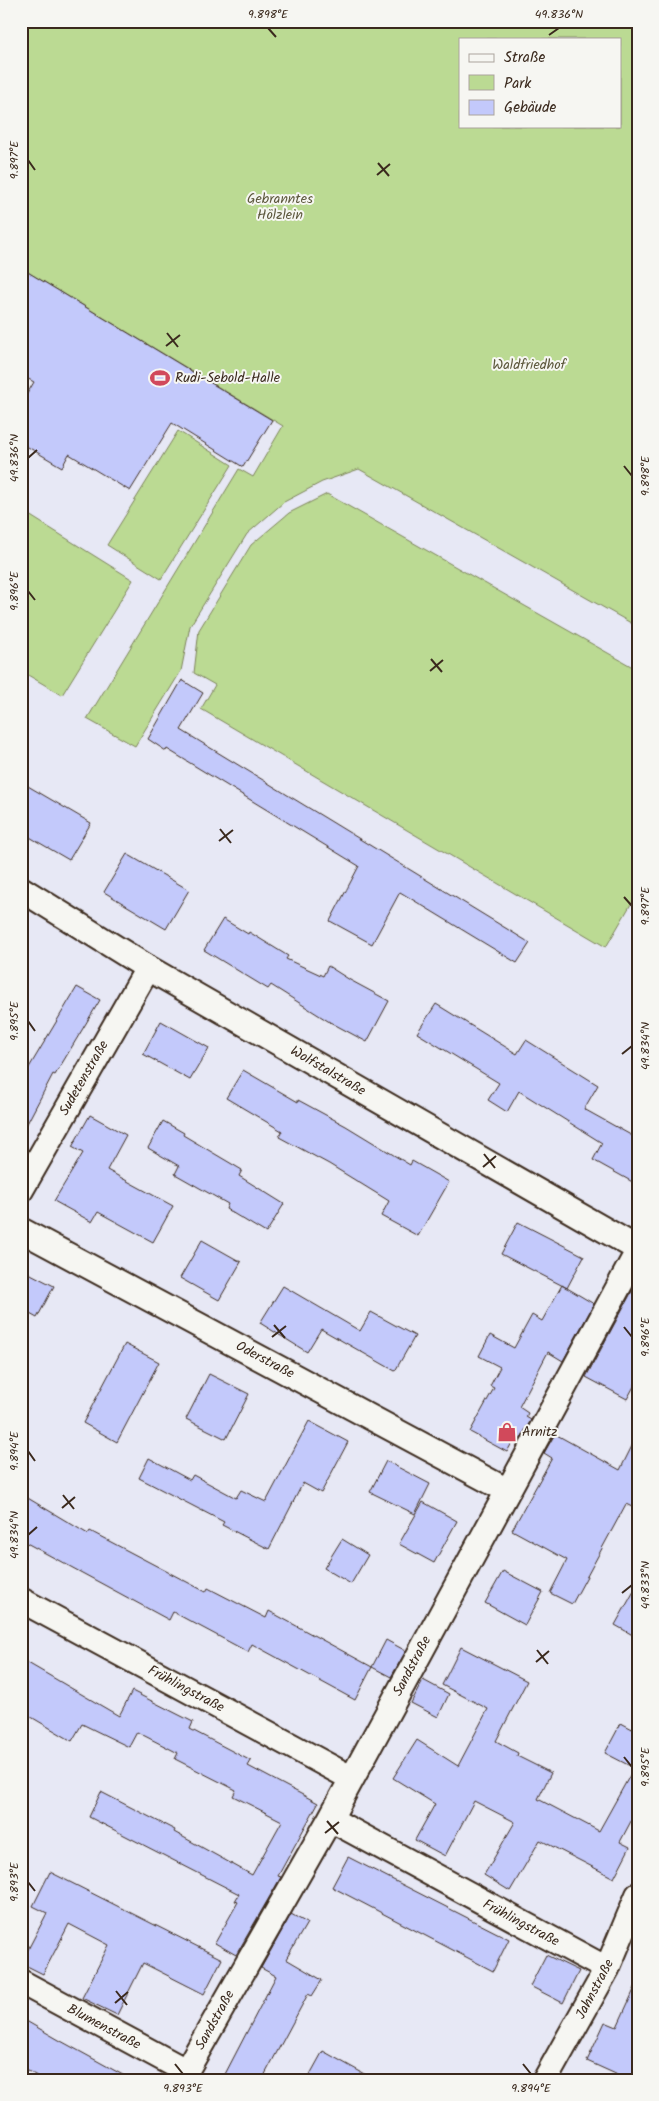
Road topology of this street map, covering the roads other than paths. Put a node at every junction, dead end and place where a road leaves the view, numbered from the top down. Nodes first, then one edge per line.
1 (21, 889) edge
2 (148, 968) junction
3 (21, 1190) edge
4 (21, 1230) edge
5 (638, 1250) edge
6 (508, 1491) junction
7 (21, 1600) edge
8 (352, 1778) junction
9 (330, 1819) junction
10 (638, 1895) edge
11 (607, 1969) junction
12 (21, 1982) edge
13 (184, 2076) edge
14 (546, 2080) edge

1 - 2 street, Wolfstalstraße
2 - 3 street, Sudetenstraße
2 - 5 street, Wolfstalstraße
4 - 6 street, Oderstraße
5 - 6 street, Sandstraße
6 - 8 street, Sandstraße
7 - 8 street, Frühlingstraße
8 - 9 street, Sandstraße
9 - 11 street, Frühlingstraße
9 - 13 street, Sandstraße
10 - 11 street, Jahnstraße
11 - 14 street, Jahnstraße
12 - 13 street, Blumenstraße

